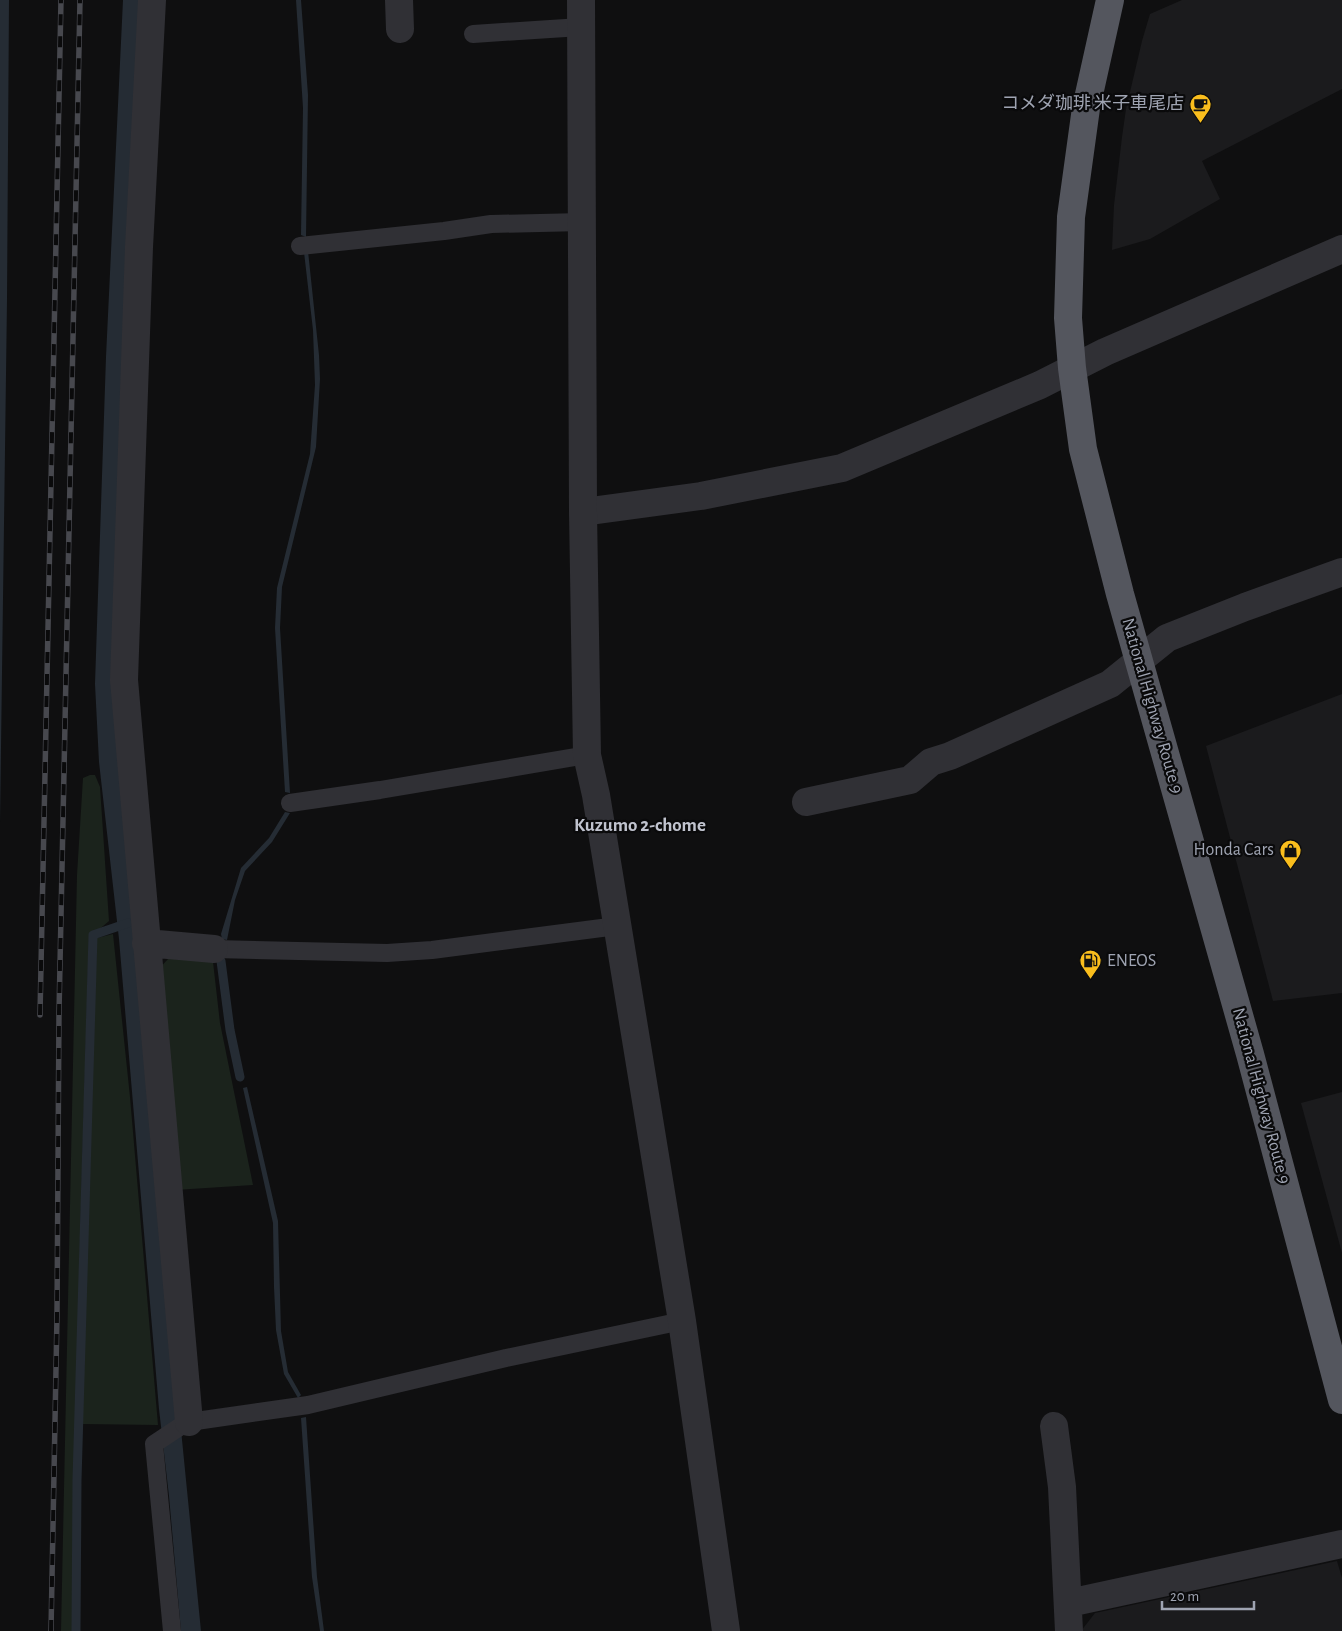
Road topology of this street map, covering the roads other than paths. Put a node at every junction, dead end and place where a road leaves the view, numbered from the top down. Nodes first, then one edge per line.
1 (152, 0) edge
2 (399, 0) edge
3 (581, 0) edge
4 (1110, 0) edge
5 (581, 27) junction
6 (400, 29) dead end
7 (473, 34) dead end
8 (583, 222) junction
9 (300, 246) dead end
10 (1342, 248) edge
11 (1072, 368) junction
12 (583, 512) junction
13 (1342, 572) edge
14 (1139, 659) junction
15 (588, 755) junction
16 (806, 802) dead end
17 (290, 803) dead end
18 (617, 926) junction
19 (146, 943) junction
20 (214, 949) joint
21 (682, 1321) junction
22 (1342, 1400) edge
23 (187, 1423) junction
24 (1054, 1426) dead end
25 (1342, 1544) edge
26 (1069, 1603) junction
27 (172, 1631) edge
28 (726, 1631) edge
29 (1069, 1631) edge

1 - 19 street
2 - 6 street
3 - 5 street
4 - 11 highway, National Highway Route 9
5 - 7 lane
5 - 8 street
8 - 9 lane
8 - 12 street
10 - 11 street
11 - 12 street
11 - 14 highway, National Highway Route 9
12 - 15 street
13 - 14 street
14 - 16 street
14 - 22 highway, National Highway Route 9
15 - 17 lane
15 - 18 street
18 - 20 lane
18 - 21 street
19 - 20 street
19 - 23 street
21 - 23 lane
21 - 28 street
23 - 27 lane
24 - 26 street
25 - 26 street
26 - 29 street

